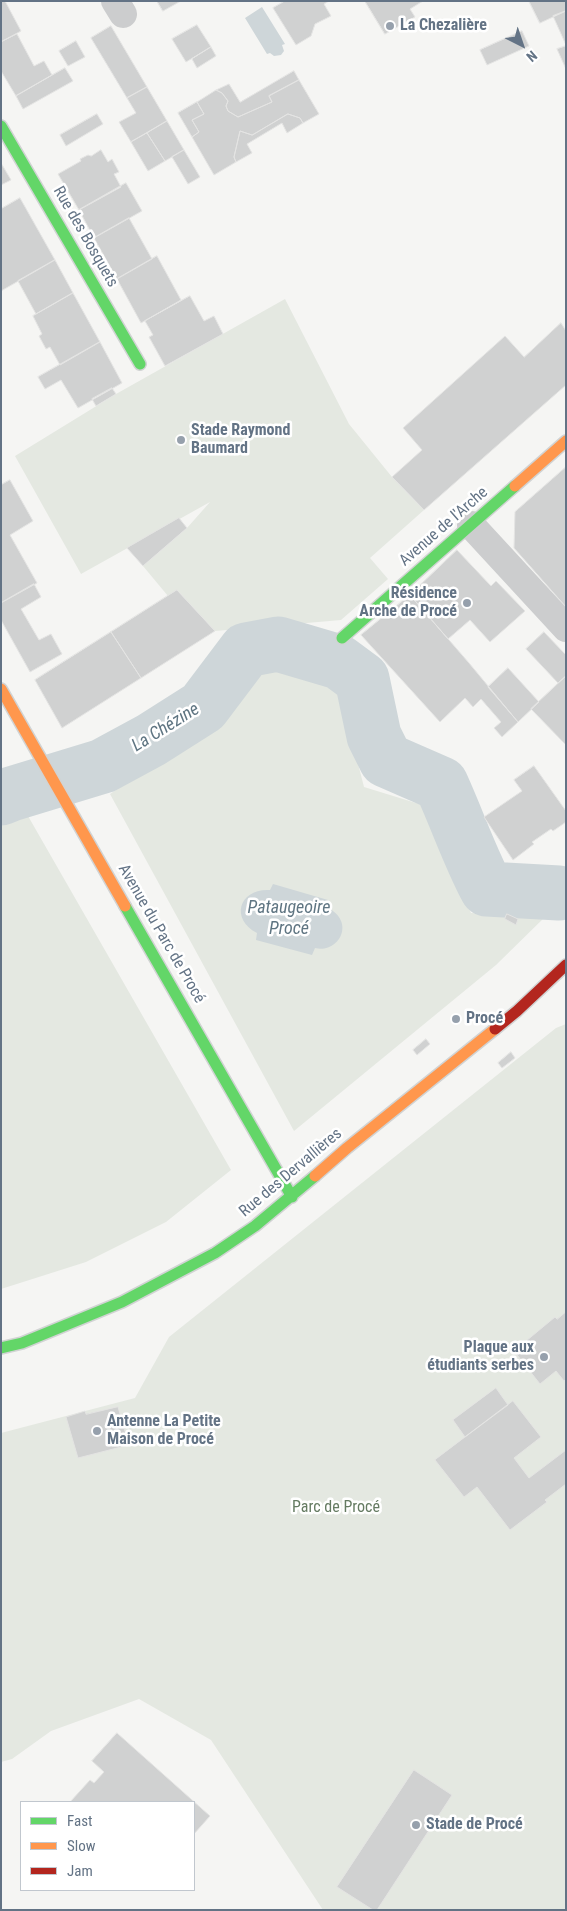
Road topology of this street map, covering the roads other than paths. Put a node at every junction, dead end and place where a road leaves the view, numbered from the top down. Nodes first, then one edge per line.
1 (1, 126) edge
2 (140, 364) dead end
3 (566, 441) edge
4 (471, 525) junction
5 (566, 628) edge
6 (342, 638) dead end
7 (1, 689) edge
8 (566, 965) edge
9 (292, 1196) junction
10 (1, 1348) edge

1 - 2 street, Rue des Bosquets
3 - 4 street, Avenue de l'Arche
4 - 5 street
4 - 6 street, Avenue de l'Arche
7 - 9 street, Avenue du Parc de Procé
8 - 9 street, Rue des Dervallières
9 - 10 street, Rue des Dervallières

